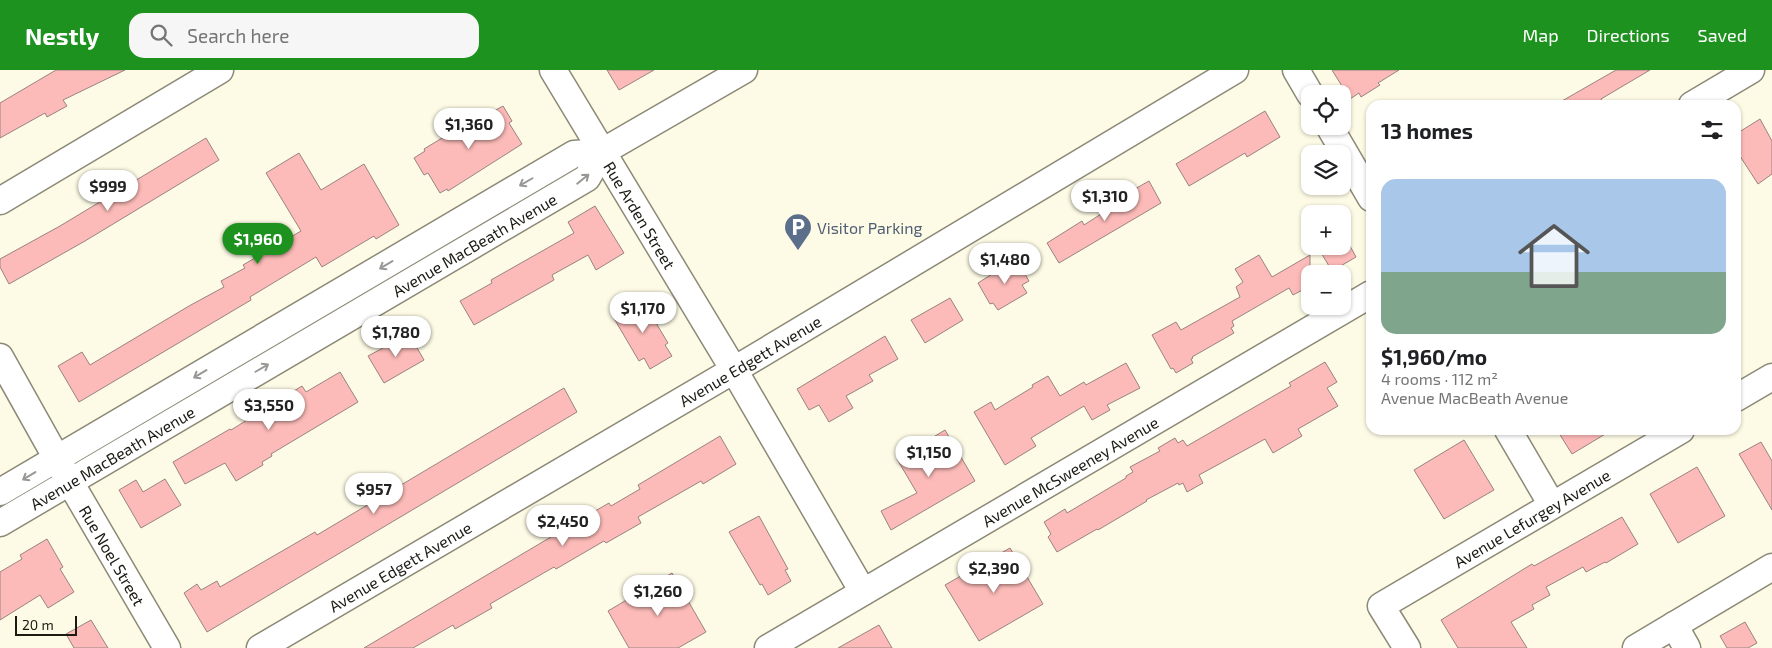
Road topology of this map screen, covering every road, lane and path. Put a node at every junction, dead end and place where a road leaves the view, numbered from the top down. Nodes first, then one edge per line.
1 (220, 70) edge
2 (553, 70) edge
3 (744, 70) edge
4 (1236, 70) edge
5 (1296, 70) edge
6 (1751, 70) edge
7 (1305, 85) edge
8 (1700, 100) edge
9 (1334, 135) edge
10 (602, 152) junction
11 (1366, 189) edge
12 (0, 201) edge
13 (410, 250) junction
14 (422, 274) junction
15 (1366, 297) edge
16 (0, 356) edge
17 (734, 370) junction
18 (1772, 377) edge
19 (1741, 395) edge
20 (1511, 435) edge
21 (1672, 435) edge
22 (57, 459) junction
23 (70, 482) junction
24 (0, 492) edge
25 (1552, 505) junction
26 (0, 523) edge
27 (1772, 567) edge
28 (863, 592) junction
29 (1674, 625) junction
30 (167, 648) edge
31 (260, 648) edge
32 (768, 648) edge
33 (1407, 648) edge
34 (1636, 648) edge
35 (1687, 648) edge

1 - 12 street
2 - 10 street, Rue Arden Street
3 - 10 street, Avenue MacBeath Avenue
4 - 17 street, Avenue Edgett Avenue
5 - 7 street
6 - 8 street
9 - 11 street
10 -> 13 street, Avenue MacBeath Avenue
14 -> 10 street, Avenue MacBeath Avenue
10 - 17 street, Rue Arden Street
13 - 14 street
13 -> 22 street, Avenue MacBeath Avenue
23 -> 14 street, Avenue MacBeath Avenue
15 - 28 street, Avenue McSweeney Avenue
16 - 22 street, Rue Noel Street
17 - 28 street, Rue Arden Street
17 - 31 street, Avenue Edgett Avenue
18 - 19 street
20 - 25 street
21 - 25 street, Avenue Lefurgey Avenue
22 - 23 street, Rue Noel Street
22 -> 24 street, Avenue MacBeath Avenue
23 - 26 street, Avenue MacBeath Avenue
23 - 30 street, Rue Noel Street
25 - 33 street, Avenue Lefurgey Avenue
27 - 29 street
28 - 32 street, Avenue McSweeney Avenue
29 - 34 street
29 - 35 street

